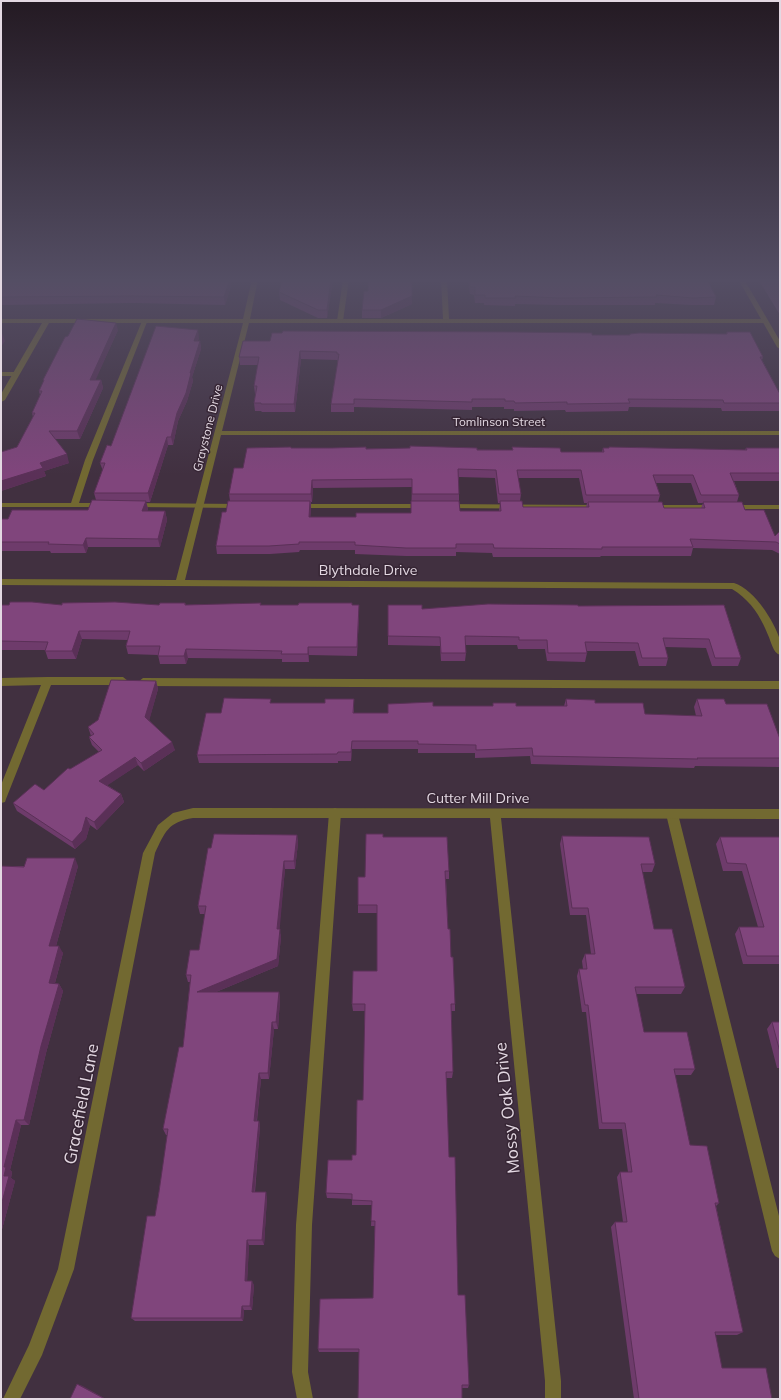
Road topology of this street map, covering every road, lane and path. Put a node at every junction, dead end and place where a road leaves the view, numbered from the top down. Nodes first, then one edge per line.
1 (33, 344) edge
2 (135, 344) edge
3 (240, 344) edge
4 (1, 374) edge
5 (16, 374) junction
6 (1, 400) edge
7 (218, 433) junction
8 (780, 433) edge
9 (74, 504) junction
10 (1, 505) edge
11 (111, 505) edge
12 (126, 505) edge
13 (200, 506) junction
14 (247, 506) edge
15 (287, 506) edge
16 (612, 507) edge
17 (644, 507) edge
18 (780, 507) edge
19 (1, 582) edge
20 (180, 582) junction
21 (780, 652) edge
22 (47, 681) junction
23 (1, 682) edge
24 (780, 685) edge
25 (1, 798) edge
26 (335, 813) junction
27 (495, 813) junction
28 (672, 814) junction
29 (780, 814) edge
30 (177, 816) joint
31 (780, 1251) edge
32 (12, 1399) edge
33 (306, 1399) edge
34 (553, 1399) edge

1 - 5 street
2 - 9 street
3 - 7 street, Graystone Drive
4 - 5 street
5 - 6 street
7 - 8 street, Tomlinson Street
7 - 13 street, Graystone Drive
9 - 10 street
9 - 11 street
12 - 13 street
13 - 14 street
13 - 20 street, Graystone Drive
15 - 16 street
17 - 18 street
19 - 20 street, Blythdale Drive
20 - 21 street, Blythdale Drive
22 - 23 street
22 - 24 street
22 - 25 street
26 - 27 street, Cutter Mill Drive
26 - 30 street, Cutter Mill Drive
26 - 33 street
27 - 28 street, Cutter Mill Drive
27 - 34 street, Mossy Oak Drive
28 - 29 street, Cutter Mill Drive
28 - 31 street
30 - 32 street, Gracefield Lane

